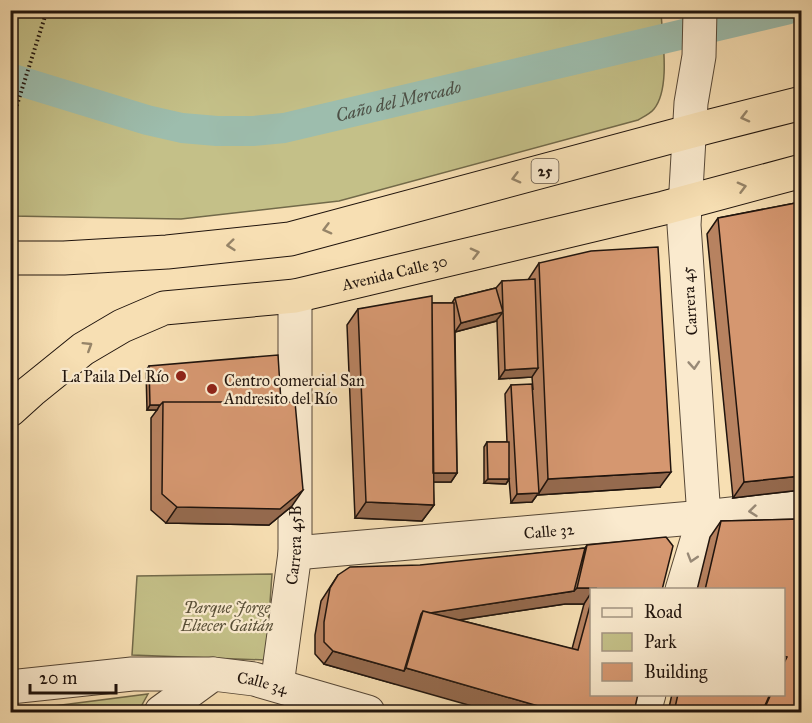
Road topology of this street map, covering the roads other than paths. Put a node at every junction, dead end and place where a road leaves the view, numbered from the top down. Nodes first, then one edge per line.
1 (700, 10) edge
2 (801, 103) edge
3 (689, 132) junction
4 (801, 171) edge
5 (685, 202) junction
6 (10, 258) edge
7 (295, 296) junction
8 (10, 410) edge
9 (801, 506) edge
10 (704, 517) junction
11 (295, 553) junction
12 (683, 588) edge
13 (213, 674) junction
14 (277, 685) junction
15 (10, 687) edge
16 (649, 696) edge
17 (161, 712) edge
18 (368, 712) edge
19 (644, 712) edge

1 - 3 street, Carrera 45
2 -> 3 highway, 25
3 - 5 street, Carrera 45
3 -> 6 highway, 25
5 -> 4 highway, Avenida Calle 30
7 -> 5 highway, Avenida Calle 30
5 -> 10 street, Carrera 45
8 -> 7 highway, Avenida Calle 30
7 - 11 street, Carrera 45B
9 -> 10 street, Calle 32
10 - 11 street, Calle 32
10 -> 12 street, Carrera 45
11 - 14 street, Carrera 45B
13 - 14 street, Calle 34
13 - 15 street, Calle 34
13 - 17 street
14 - 18 street, Calle 34
16 - 19 street

